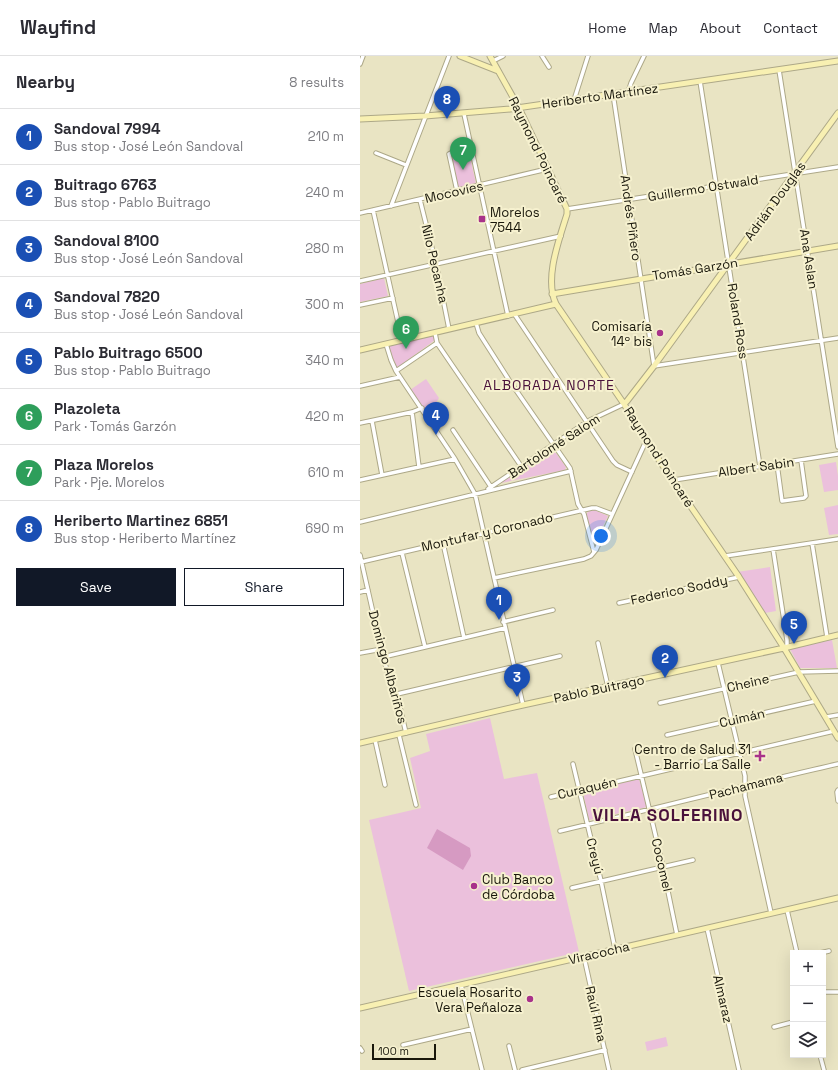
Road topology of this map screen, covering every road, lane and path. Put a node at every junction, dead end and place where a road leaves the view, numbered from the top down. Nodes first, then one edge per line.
1 (363, 56) edge
2 (449, 56) edge
3 (460, 56) edge
4 (503, 56) edge
5 (542, 56) edge
6 (588, 56) edge
7 (644, 56) edge
8 (492, 59) edge
9 (838, 61) edge
10 (360, 64) edge
11 (549, 67) dead end
12 (779, 70) junction
13 (498, 71) junction
14 (700, 81) junction
15 (628, 92) junction
16 (613, 94) junction
17 (574, 100) junction
18 (519, 108) junction
19 (838, 113) edge
20 (464, 114) junction
21 (425, 116) junction
22 (360, 119) edge
23 (471, 147) junction
24 (376, 153) dead end
25 (406, 165) junction
26 (838, 167) edge
27 (547, 169) junction
28 (795, 173) junction
29 (479, 186) junction
30 (716, 186) junction
31 (457, 191) junction
32 (628, 199) junction
33 (420, 200) junction
34 (391, 206) junction
35 (567, 209) junction
36 (373, 210) junction
37 (360, 213) edge
38 (561, 236) junction
39 (838, 246) edge
40 (494, 251) junction
41 (808, 251) junction
42 (436, 264) junction
43 (729, 264) junction
44 (387, 275) junction
45 (640, 278) junction
46 (360, 281) edge
47 (552, 294) junction
48 (393, 298) junction
49 (556, 304) junction
50 (360, 305) edge
51 (515, 315) junction
52 (508, 316) junction
53 (476, 323) junction
54 (449, 329) junction
55 (435, 332) junction
56 (838, 338) edge
57 (402, 340) junction
58 (822, 341) junction
59 (437, 343) junction
60 (386, 344) junction
61 (360, 350) edge
62 (743, 353) junction
63 (654, 366) junction
64 (396, 371) junction
65 (400, 377) junction
66 (360, 386) edge
67 (624, 404) junction
68 (422, 408) junction
69 (412, 412) junction
70 (372, 421) junction
71 (588, 421) junction
72 (360, 423) edge
73 (452, 430) dead end
74 (646, 441) junction
75 (553, 445) junction
76 (838, 447) edge
77 (838, 454) edge
78 (455, 459) junction
79 (801, 460) junction
80 (777, 464) junction
81 (521, 466) junction
82 (760, 466) junction
83 (419, 467) junction
84 (571, 471) junction
85 (632, 472) junction
86 (382, 475) junction
87 (360, 480) edge
88 (674, 480) junction
89 (491, 487) junction
90 (486, 491) junction
91 (475, 494) junction
92 (582, 510) junction
93 (612, 514) junction
94 (360, 522) edge
95 (484, 533) junction
96 (838, 540) edge
97 (443, 543) junction
98 (812, 543) junction
99 (773, 549) junction
100 (402, 552) junction
101 (594, 552) junction
102 (360, 555) edge
103 (725, 556) junction
104 (361, 562) junction
105 (739, 577) junction
106 (494, 578) junction
107 (368, 590) junction
108 (360, 592) edge
109 (619, 603) dead end
110 (553, 610) dead end
111 (503, 622) junction
112 (505, 628) junction
113 (838, 635) edge
114 (827, 637) junction
115 (464, 638) junction
116 (598, 643) dead end
117 (424, 647) junction
118 (786, 648) junction
119 (382, 649) junction
120 (360, 653) edge
121 (560, 656) dead end
122 (384, 657) junction
123 (718, 663) junction
124 (514, 666) junction
125 (838, 671) edge
126 (799, 672) junction
127 (608, 687) junction
128 (724, 688) junction
129 (396, 694) junction
130 (816, 701) junction
131 (660, 703) dead end
132 (523, 706) junction
133 (838, 714) edge
134 (826, 717) junction
135 (731, 721) junction
136 (834, 731) junction
137 (406, 733) junction
138 (399, 735) junction
139 (667, 735) dead end
140 (838, 738) edge
141 (375, 740) junction
142 (360, 743) edge
143 (635, 749) dead end
144 (740, 753) junction
145 (573, 764) dead end
146 (838, 764) edge
147 (642, 776) junction
148 (385, 785) dead end
149 (745, 785) junction
150 (579, 790) junction
151 (838, 790) edge
152 (551, 797) dead end
153 (838, 801) edge
154 (416, 805) dead end
155 (650, 810) junction
156 (587, 824) junction
157 (560, 831) dead end
158 (692, 860) dead end
159 (663, 867) junction
160 (601, 881) junction
161 (572, 888) dead end
162 (838, 898) edge
163 (787, 910) junction
164 (771, 913) junction
165 (708, 928) junction
166 (677, 935) junction
167 (615, 949) junction
168 (796, 950) edge
169 (829, 951) dead end
170 (826, 952) edge
171 (584, 957) junction
172 (461, 984) junction
173 (826, 992) edge
174 (838, 992) edge
175 (360, 1008) edge
176 (790, 1023) edge
177 (774, 1027) dead end
178 (472, 1029) junction
179 (403, 1045) dead end
180 (509, 1046) dead end
181 (605, 1050) junction
182 (821, 1058) edge
183 (482, 1070) edge
184 (515, 1070) edge
185 (522, 1070) edge
186 (609, 1070) edge
187 (739, 1070) edge
188 (824, 1070) edge

1 - 10 street
2 - 21 street
3 - 13 street
4 - 8 street
5 - 11 street
6 - 17 street
7 - 15 street
8 - 13 street, Raymond Poincaré
9 - 12 street, Heriberto Martínez
12 - 14 street, Heriberto Martínez
12 - 28 street, Ana Aslan
13 - 18 street, Raymond Poincaré
14 - 15 street, Heriberto Martínez
14 - 30 street, Roland Ross
15 - 16 street, Heriberto Martínez
16 - 17 street, Heriberto Martínez
16 - 32 street, Andrés Piñero
17 - 18 street, Heriberto Martínez
18 - 20 street, Heriberto Martínez
18 - 27 street, Raymond Poincaré
19 - 28 street, Adrián Douglas
20 - 21 street, Heriberto Martínez
20 - 23 street
21 - 22 street, Heriberto Martínez
21 - 25 street
23 - 29 street
23 - 31 street
24 - 25 street
25 - 34 street
26 - 28 street, Guillermo Ostwald
27 - 29 street, Mocovíes
27 - 35 street, Raymond Poincaré
28 - 30 street, Guillermo Ostwald
28 - 41 street, Ana Aslan
28 - 43 street, Adrián Douglas
29 - 31 street, Mocovíes
29 - 40 street
30 - 32 street, Guillermo Ostwald
30 - 43 street, Roland Ross
31 - 33 street, Mocovíes
32 - 35 street, Guillermo Ostwald
32 - 45 street, Andrés Piñero
33 - 34 street, Mocovíes
33 - 42 street, Nilo Pecanha
34 - 36 street, Mocovíes
35 - 38 street, Raymond Poincaré
36 - 37 street, Mocovíes
36 - 44 street
38 - 40 street
38 - 47 street, Raymond Poincaré
39 - 41 street, Tomás Garzón
40 - 42 street
40 - 52 street
41 - 43 street, Tomás Garzón
41 - 58 street, Ana Aslan
42 - 44 street
42 - 54 street, Nilo Pecanha
43 - 45 street, Tomás Garzón
43 - 62 street, Roland Ross
43 - 63 street, Adrián Douglas
44 - 46 street
44 - 48 street
45 - 47 street, Tomás Garzón
45 - 63 street, Andrés Piñero
47 - 49 street, Raymond Poincaré
48 - 50 street
48 - 57 street
49 - 51 street
49 - 67 street, Raymond Poincaré
51 - 52 street
51 - 71 street
52 - 53 street
53 - 54 street
53 - 75 street
54 - 55 street
55 - 57 street
55 - 59 street
56 - 58 street
57 - 60 street
58 - 62 street
58 - 76 street, Ana Aslan
59 - 64 street
59 - 81 street
60 - 61 street
60 - 64 street
62 - 63 street
62 - 82 street, Roland Ross
63 - 67 street, Adrián Douglas
64 - 65 street
65 - 66 street
65 - 68 street
67 - 71 street, Bartolomé Salom
67 - 74 street, Raymond Poincaré
68 - 69 street
68 - 78 street
69 - 70 street
69 - 83 street
70 - 72 street
70 - 86 street
71 - 75 street, Bartolomé Salom
71 - 85 street
73 - 89 street
74 - 85 street
74 - 88 street, Raymond Poincaré
75 - 81 street, Bartolomé Salom
75 - 84 street
77 - 79 street, Albert Sabin
78 - 83 street
78 - 91 street
79 - 80 street, Albert Sabin
79 - 80 street
80 - 82 street, Albert Sabin
81 - 89 street, Bartolomé Salom
82 - 88 street, Albert Sabin
83 - 86 street
84 - 90 street, Bartolomé Salom
84 - 92 street
85 - 93 street
86 - 87 street
88 - 103 street, Raymond Poincaré
89 - 90 street, Bartolomé Salom
90 - 91 street, Bartolomé Salom
91 - 94 street, Bartolomé Salom
91 - 95 street
92 - 93 street, Montufar y Coronado
92 - 95 street, Montufar y Coronado
92 - 101 street
93 - 101 street
95 - 97 street, Montufar y Coronado
95 - 106 street
96 - 98 street
97 - 100 street, Montufar y Coronado
97 - 115 street
98 - 99 street
98 - 114 street
99 - 103 street
99 - 118 street
100 - 104 street, Montufar y Coronado
100 - 117 street
101 - 106 street
102 - 104 street, Domingo Albariños
103 - 105 street, Raymond Poincaré
104 - 107 street, Domingo Albariños
105 - 109 street, Federico Soddy
105 - 118 street, Raymond Poincaré
106 - 111 street
107 - 108 street
107 - 119 street, Domingo Albariños
110 - 111 street
111 - 112 street
112 - 115 street
112 - 124 street
113 - 114 street, Pablo Buitrago
114 - 118 street, Pablo Buitrago
115 - 117 street
116 - 127 street
117 - 122 street
118 - 123 street, Pablo Buitrago
118 - 126 street, Raymond Poincaré
119 - 120 street
119 - 122 street, Domingo Albariños
121 - 124 street
122 - 129 street, Domingo Albariños
123 - 127 street, Pablo Buitrago
123 - 128 street
124 - 129 street
124 - 132 street
125 - 126 street, Cheine
126 - 128 street, Cheine
126 - 130 street, Raymond Poincaré
127 - 132 street, Pablo Buitrago
128 - 131 street, Cheine
128 - 135 street
129 - 137 street, Domingo Albariños
130 - 134 street, Raymond Poincaré
130 - 135 street, Cuimán
132 - 137 street, Pablo Buitrago
133 - 134 street
134 - 136 street, Raymond Poincaré
135 - 139 street, Cuimán
135 - 144 street
136 - 140 street, Raymond Poincaré
136 - 144 street, Curaquén
137 - 138 street, Pablo Buitrago
138 - 141 street, Pablo Buitrago
138 - 154 street
141 - 142 street, Pablo Buitrago
141 - 148 street
143 - 147 street, Cocomel
144 - 147 street, Curaquén
144 - 149 street
145 - 150 street, Creyú
146 - 149 street, Pachamama
147 - 150 street, Curaquén
147 - 155 street, Cocomel
149 - 155 street, Pachamama
149 - 164 street
150 - 152 street, Curaquén
150 - 156 street, Creyú
151 - 153 street
155 - 156 street, Pachamama
155 - 159 street, Cocomel
156 - 157 street, Pachamama
156 - 160 street, Creyú
158 - 159 street
159 - 160 street
159 - 166 street, Cocomel
160 - 161 street
160 - 167 street, Creyú
162 - 163 street, Viracocha
163 - 164 street, Viracocha
163 - 168 street
164 - 165 street, Viracocha
165 - 166 street, Viracocha
165 - 187 street, Almaraz
166 - 167 street, Viracocha
167 - 171 street, Viracocha
169 - 170 street
171 - 172 street, Viracocha
171 - 181 street, Raúl Rina
172 - 175 street, Viracocha
172 - 178 street
173 - 174 street
176 - 177 street
178 - 179 street
178 - 183 street
180 - 184 street
181 - 185 street
181 - 186 street, Raúl Rina
182 - 188 street

